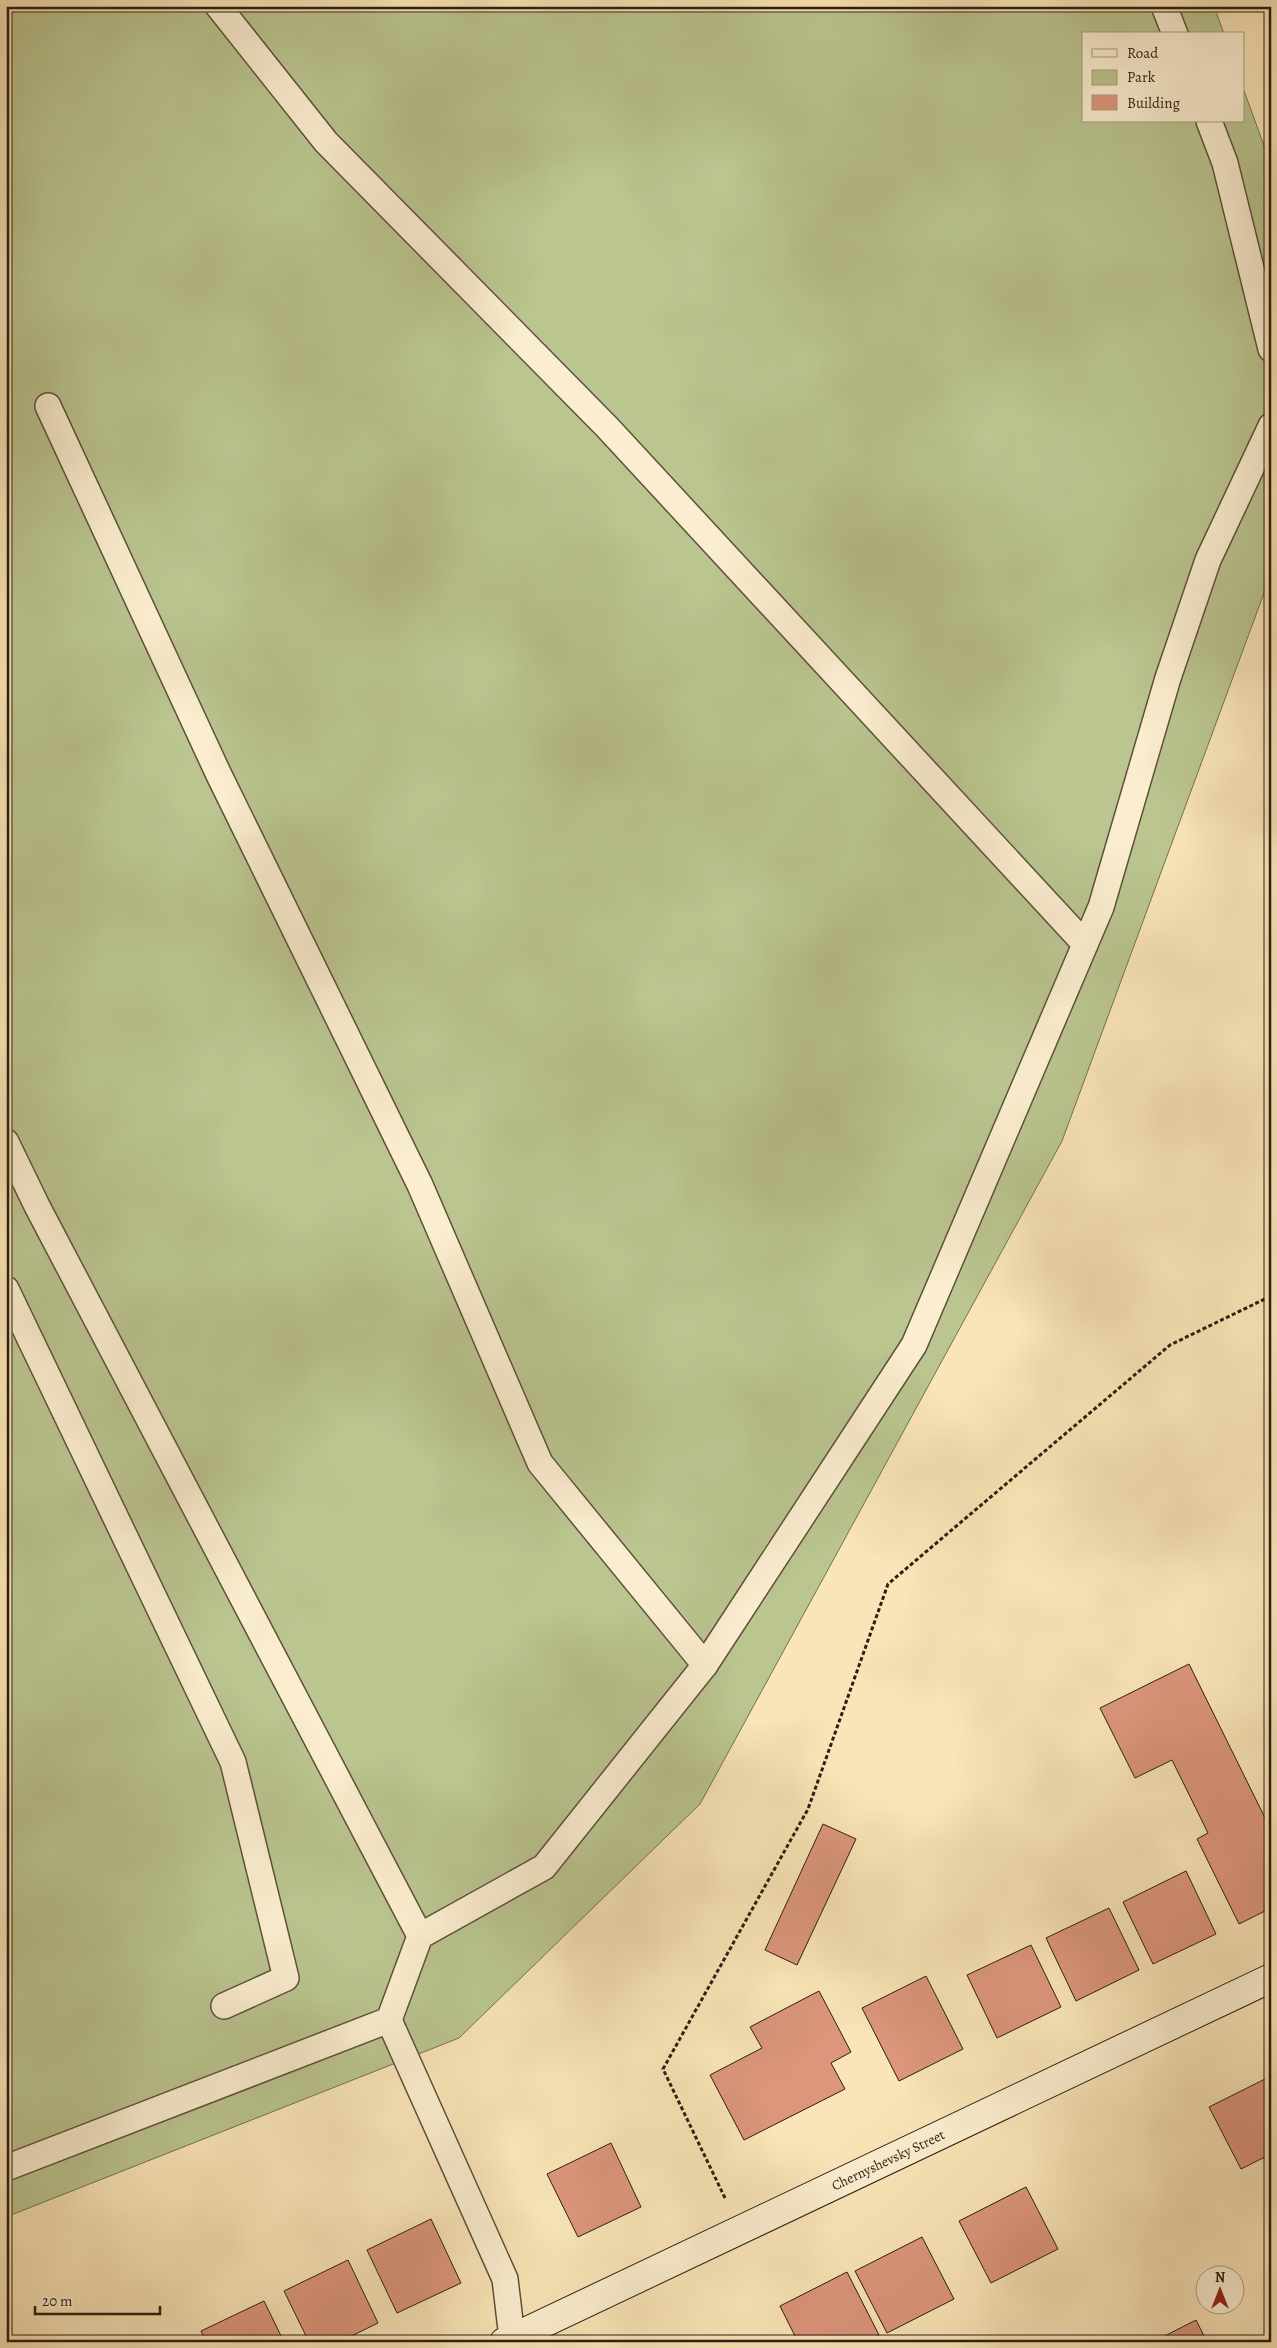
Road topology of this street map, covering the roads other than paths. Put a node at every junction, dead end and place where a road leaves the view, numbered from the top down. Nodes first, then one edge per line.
1 (218, 6) edge
2 (1164, 6) edge
3 (1174, 32) edge
4 (1209, 122) edge
5 (1271, 349) edge
6 (48, 406) dead end
7 (1271, 426) edge
8 (1085, 944) junction
9 (6, 1142) edge
10 (6, 1289) edge
11 (705, 1665) junction
12 (420, 1936) junction
13 (1271, 1978) edge
14 (224, 2006) dead end
15 (388, 2020) junction
16 (6, 2168) edge
17 (508, 2340) edge

1 - 8 lane
2 - 3 lane
4 - 5 lane
6 - 11 lane
7 - 8 lane
8 - 11 lane
9 - 12 lane
10 - 14 lane
11 - 12 lane
12 - 15 lane
13 - 17 street, Chernyshevsky Street
15 - 16 lane
15 - 17 lane

